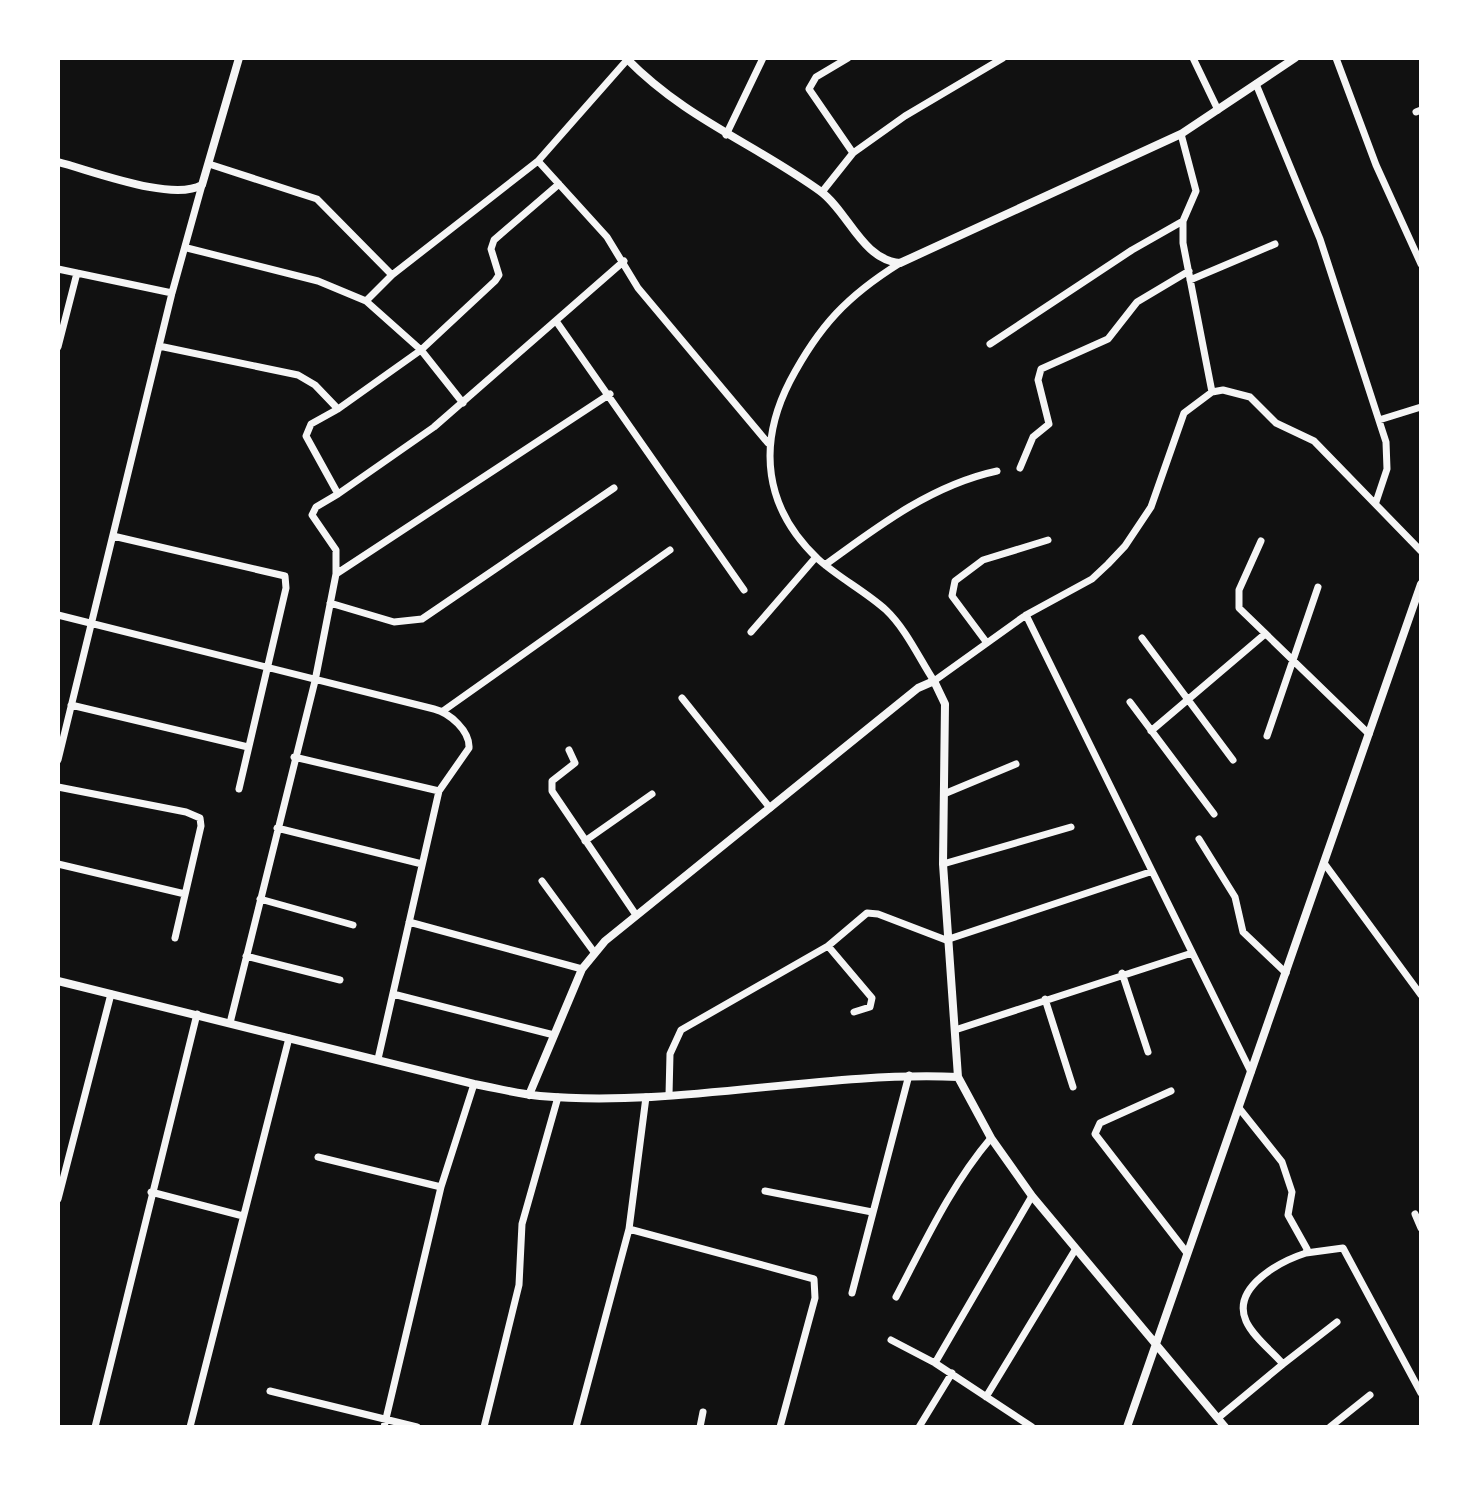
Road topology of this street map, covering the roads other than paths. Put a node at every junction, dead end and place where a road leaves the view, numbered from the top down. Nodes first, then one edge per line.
1 (239, 58) edge
2 (763, 58) edge
3 (848, 58) edge
4 (1003, 58) edge
5 (1193, 58) edge
6 (1295, 58) edge
7 (1336, 58) edge
8 (627, 59) edge
9 (1256, 84) junction
10 (1218, 110) junction
11 (1181, 134) junction
12 (726, 135) junction
13 (853, 153) junction
14 (538, 161) junction
15 (58, 162) edge
16 (209, 164) junction
17 (559, 184) junction
18 (202, 185) junction
19 (822, 192) junction
20 (1183, 221) junction
21 (1275, 244) dead end
22 (187, 248) junction
23 (624, 261) junction
24 (900, 263) junction
25 (1421, 264) edge
26 (58, 269) edge
27 (77, 273) junction
28 (392, 275) junction
29 (1190, 275) junction
30 (172, 293) junction
31 (366, 301) junction
32 (556, 321) junction
33 (990, 344) dead end
34 (159, 346) junction
35 (58, 347) edge
36 (421, 350) junction
37 (1212, 392) junction
38 (610, 394) junction
39 (463, 403) junction
40 (1421, 407) edge
41 (338, 409) junction
42 (1379, 420) junction
43 (768, 443) junction
44 (1020, 468) dead end
45 (997, 471) dead end
46 (614, 488) dead end
47 (338, 494) junction
48 (1376, 502) junction
49 (113, 536) junction
50 (1048, 540) dead end
51 (1261, 541) dead end
52 (670, 550) dead end
53 (1421, 551) edge
54 (816, 557) junction
55 (825, 565) junction
56 (336, 574) junction
57 (1421, 584) edge
58 (1318, 587) dead end
59 (744, 590) dead end
60 (330, 603) junction
61 (58, 615) edge
62 (1026, 615) junction
63 (90, 623) junction
64 (751, 632) dead end
65 (1265, 634) junction
66 (1142, 638) dead end
67 (987, 643) junction
68 (1291, 659) junction
69 (269, 667) junction
70 (315, 681) junction
71 (934, 681) junction
72 (682, 698) dead end
73 (1188, 700) junction
74 (1130, 702) dead end
75 (71, 705) junction
76 (443, 711) junction
77 (1151, 731) junction
78 (1369, 734) junction
79 (1267, 736) dead end
80 (248, 747) junction
81 (569, 750) dead end
82 (294, 757) junction
83 (58, 760) edge
84 (1233, 760) dead end
85 (1016, 764) dead end
86 (58, 787) edge
87 (239, 789) dead end
88 (439, 791) junction
89 (652, 794) dead end
90 (944, 794) junction
91 (770, 808) junction
92 (1214, 814) dead end
93 (1071, 827) dead end
94 (277, 828) junction
95 (1199, 839) dead end
96 (585, 841) junction
97 (1324, 863) junction
98 (58, 864) edge
99 (422, 864) junction
100 (943, 864) junction
101 (1150, 872) junction
102 (542, 881) dead end
103 (185, 894) junction
104 (260, 899) junction
105 (636, 915) junction
106 (409, 922) junction
107 (353, 925) dead end
108 (175, 938) dead end
109 (946, 940) junction
110 (828, 946) junction
111 (594, 952) junction
112 (1192, 953) junction
113 (246, 956) junction
114 (582, 969) junction
115 (1122, 973) junction
116 (1286, 973) junction
117 (340, 980) dead end
118 (58, 981) edge
119 (111, 994) junction
120 (393, 994) junction
121 (1421, 995) edge
122 (1045, 999) junction
123 (854, 1012) dead end
124 (197, 1014) junction
125 (230, 1023) junction
126 (955, 1030) junction
127 (554, 1035) junction
128 (289, 1038) junction
129 (1148, 1052) dead end
130 (378, 1059) junction
131 (1251, 1072) junction
132 (909, 1075) junction
133 (958, 1077) junction
134 (474, 1084) junction
135 (1073, 1087) dead end
136 (1171, 1091) dead end
137 (529, 1095) junction
138 (669, 1095) junction
139 (558, 1097) junction
140 (646, 1097) junction
141 (1239, 1108) junction
142 (991, 1138) junction
143 (318, 1157) dead end
144 (441, 1187) junction
145 (765, 1191) dead end
146 (151, 1192) junction
147 (1032, 1196) junction
148 (58, 1199) edge
149 (872, 1212) junction
150 (1415, 1214) dead end
151 (243, 1216) junction
152 (1421, 1228) edge
153 (629, 1229) junction
154 (1075, 1250) junction
155 (1187, 1253) junction
156 (1306, 1253) junction
157 (852, 1293) dead end
158 (896, 1297) dead end
159 (1337, 1322) dead end
160 (891, 1340) dead end
161 (1155, 1344) junction
162 (935, 1363) junction
163 (1283, 1364) junction
164 (952, 1373) junction
165 (270, 1391) dead end
166 (1421, 1393) edge
167 (1370, 1395) dead end
168 (986, 1397) junction
169 (703, 1412) dead end
170 (1013, 1417) junction
171 (1218, 1418) junction
172 (384, 1423) edge
173 (95, 1427) edge
174 (190, 1427) edge
175 (417, 1427) edge
176 (484, 1427) edge
177 (576, 1427) edge
178 (700, 1427) edge
179 (780, 1427) edge
180 (919, 1427) edge
181 (1007, 1427) edge
182 (1032, 1427) edge
183 (1127, 1427) edge
184 (1225, 1427) edge
185 (1330, 1427) edge

1 - 16 street
2 - 12 street
3 - 13 street
4 - 13 street
5 - 10 street
6 - 9 street
7 - 25 street
8 - 12 street
8 - 14 street
9 - 10 street
9 - 42 street
10 - 11 street
11 - 20 street
11 - 24 street
12 - 19 street
13 - 19 street
14 - 17 street
14 - 28 street
15 - 18 street
16 - 18 street
16 - 28 street
17 - 23 street
17 - 36 street
18 - 22 street
19 - 24 street
20 - 29 street
20 - 33 street
21 - 29 street
22 - 30 street
22 - 31 street
23 - 32 street
23 - 43 street
24 - 43 street
26 - 27 street
27 - 30 street
27 - 35 street
28 - 31 street
29 - 37 street
29 - 44 street
30 - 34 street
31 - 36 street
32 - 38 street
32 - 39 street
34 - 41 street
34 - 49 street
36 - 39 street
36 - 41 street
37 - 48 street
37 - 62 street
38 - 56 street
38 - 59 street
39 - 47 street
40 - 42 street
41 - 47 street
42 - 48 street
43 - 54 street
45 - 55 street
46 - 60 street
47 - 56 street
48 - 53 street
49 - 63 street
49 - 69 street
50 - 67 street
51 - 65 street
52 - 76 street
54 - 55 street
54 - 64 street
55 - 71 street
56 - 60 street
57 - 78 street
58 - 68 street
60 - 70 street
61 - 63 street
62 - 67 street
62 - 101 street
63 - 69 street
63 - 75 street
65 - 68 street
65 - 73 street
66 - 73 street
67 - 71 street
68 - 78 street
68 - 79 street
69 - 70 street
69 - 80 street
70 - 76 street
70 - 82 street
71 - 90 street
71 - 91 street
72 - 91 street
73 - 77 street
73 - 84 street
74 - 77 street
75 - 80 street
75 - 83 street
76 - 88 street
77 - 92 street
78 - 97 street
80 - 87 street
81 - 96 street
82 - 88 street
82 - 94 street
85 - 90 street
86 - 103 street
88 - 99 street
89 - 96 street
90 - 100 street
91 - 105 street
93 - 100 street
94 - 99 street
94 - 104 street
95 - 116 street
96 - 105 street
97 - 116 street
97 - 121 street
98 - 103 street
99 - 106 street
100 - 109 street
101 - 109 street
101 - 112 street
102 - 111 street
103 - 108 street
104 - 107 street
104 - 113 street
105 - 111 street
106 - 114 street
106 - 120 street
109 - 110 street
109 - 126 street
110 - 123 street
110 - 138 street
111 - 114 street
112 - 115 street
112 - 131 street
113 - 117 street
113 - 125 street
114 - 127 street
115 - 122 street
115 - 129 street
116 - 131 street
118 - 119 street
119 - 124 street
119 - 148 street
120 - 127 street
120 - 130 street
122 - 126 street
122 - 135 street
124 - 125 street
124 - 146 street
125 - 128 street
126 - 133 street
127 - 137 street
128 - 130 street
128 - 151 street
130 - 134 street
131 - 141 street
132 - 133 street
132 - 138 street
132 - 149 street
133 - 142 street
134 - 137 street
134 - 144 street
136 - 155 street
137 - 139 street
138 - 140 street
139 - 140 street
139 - 176 street
140 - 153 street
141 - 155 street
141 - 156 street
142 - 147 street
142 - 158 street
143 - 144 street
144 - 172 street
145 - 149 street
146 - 151 street
146 - 173 street
147 - 154 street
147 - 162 street
149 - 157 street
150 - 152 street
151 - 174 street
153 - 177 street
153 - 179 street
154 - 161 street
154 - 168 street
155 - 161 street
156 - 163 street
156 - 166 street
159 - 163 street
160 - 162 street
161 - 171 street
161 - 183 street
162 - 164 street
163 - 171 street
164 - 168 street
164 - 180 street
165 - 172 street
167 - 185 street
168 - 170 street
169 - 178 street
170 - 181 street
170 - 182 street
171 - 184 street
172 - 175 street

